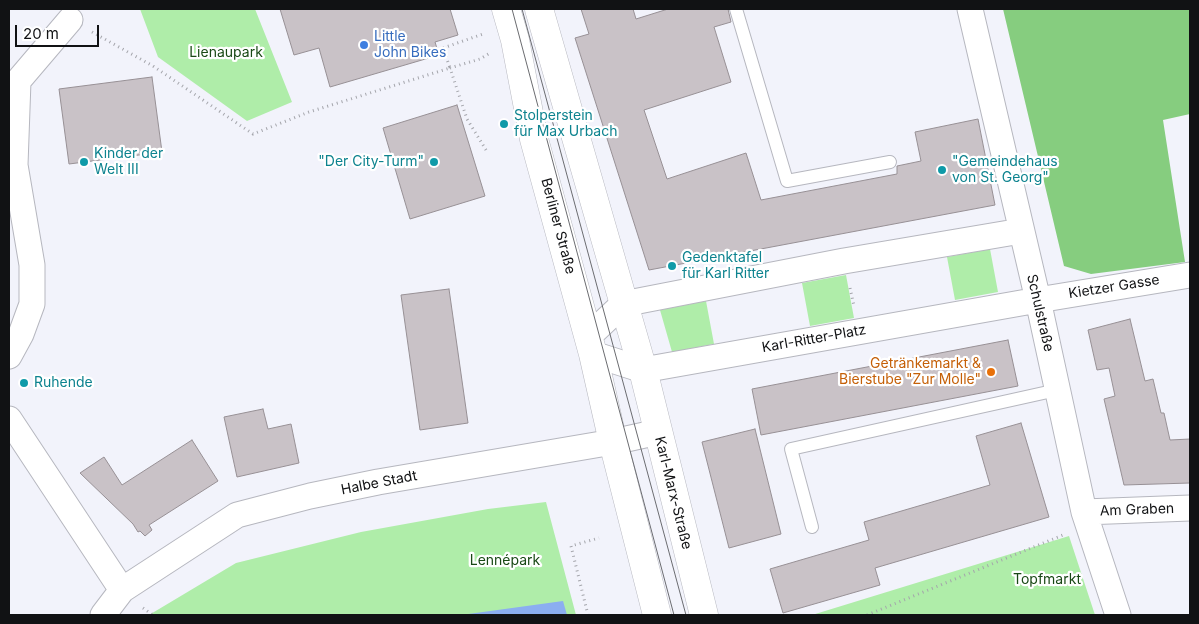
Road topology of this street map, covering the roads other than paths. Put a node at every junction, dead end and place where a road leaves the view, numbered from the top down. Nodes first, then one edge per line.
1 (506, 9) edge
2 (539, 9) edge
3 (736, 9) edge
4 (970, 9) edge
5 (70, 20) road end
6 (890, 162) dead end
7 (12, 165) edge
8 (1021, 231) junction
9 (1190, 275) edge
10 (1038, 300) junction
11 (623, 304) junction
12 (590, 345) junction
13 (9, 356) edge
14 (643, 370) junction
15 (1057, 390) junction
16 (9, 418) edge
17 (658, 432) junction
18 (613, 442) junction
19 (1190, 508) edge
20 (1087, 518) junction
21 (812, 527) dead end
22 (122, 590) junction
23 (102, 615) edge
24 (656, 615) edge
25 (704, 615) edge
26 (1118, 615) edge

1 - 12 street, Berliner Straße
2 - 11 street
3 - 6 lane
4 - 8 street, Schulstraße
5 - 7 street
7 - 13 street
8 - 10 street, Schulstraße
8 - 11 street
9 - 10 street, Kietzer Gasse
10 - 14 street, Karl-Ritter-Platz
10 - 15 street, Schulstraße
11 - 12 street
11 - 14 street
12 - 14 street, Karl-Ritter-Platz
12 - 18 street, Berliner Straße
14 - 17 street, Karl-Marx-Straße
15 - 20 street, Schulstraße
15 - 21 lane
16 - 22 street
17 - 18 street, Halbe Stadt
17 - 25 street, Karl-Marx-Straße
18 - 22 street, Halbe Stadt
18 - 24 street
19 - 20 street, Am Graben
20 - 26 street, Schulstraße
22 - 23 street, Halbe Stadt

